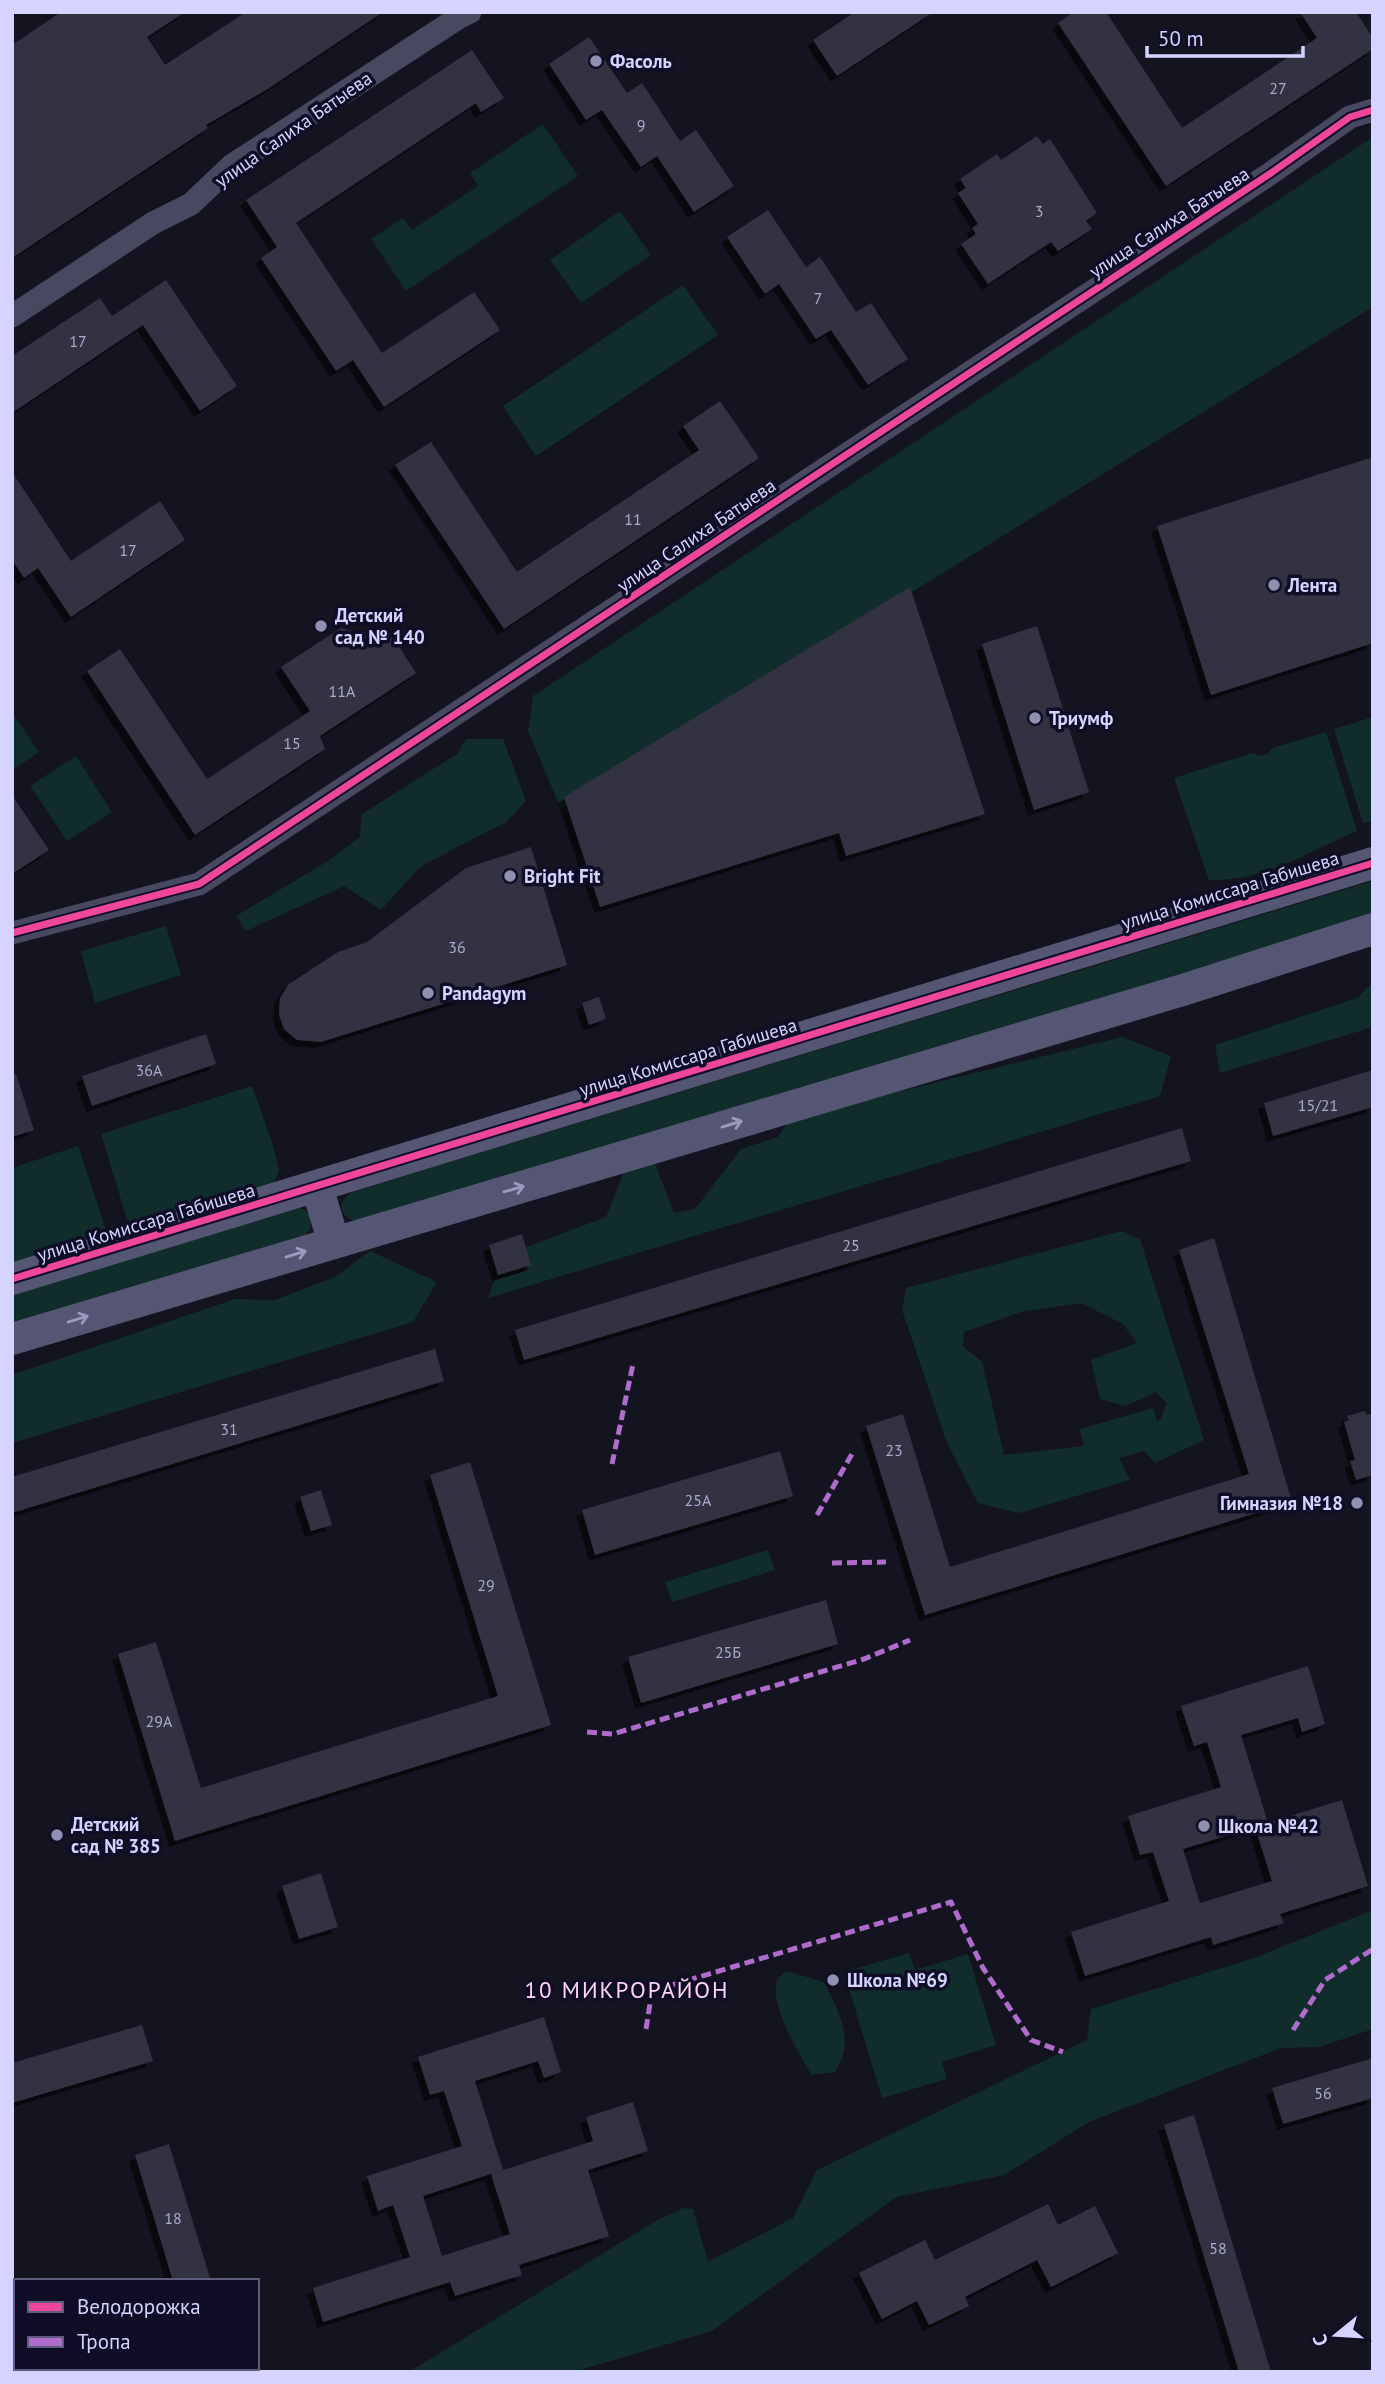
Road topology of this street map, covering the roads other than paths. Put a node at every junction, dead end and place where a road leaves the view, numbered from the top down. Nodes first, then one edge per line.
1 (470, 12) edge
2 (1373, 110) edge
3 (12, 316) edge
4 (1373, 863) edge
5 (1373, 929) edge
6 (12, 933) edge
7 (317, 1187) junction
8 (334, 1243) junction
9 (12, 1279) edge
10 (12, 1339) edge

1 - 3 street, улица Салиха Батыева
2 - 6 street, улица Салиха Батыева
4 - 7 street, улица Комиссара Габишева
8 -> 5 street
7 - 8 street
7 - 9 street, улица Комиссара Габишева
10 -> 8 street

